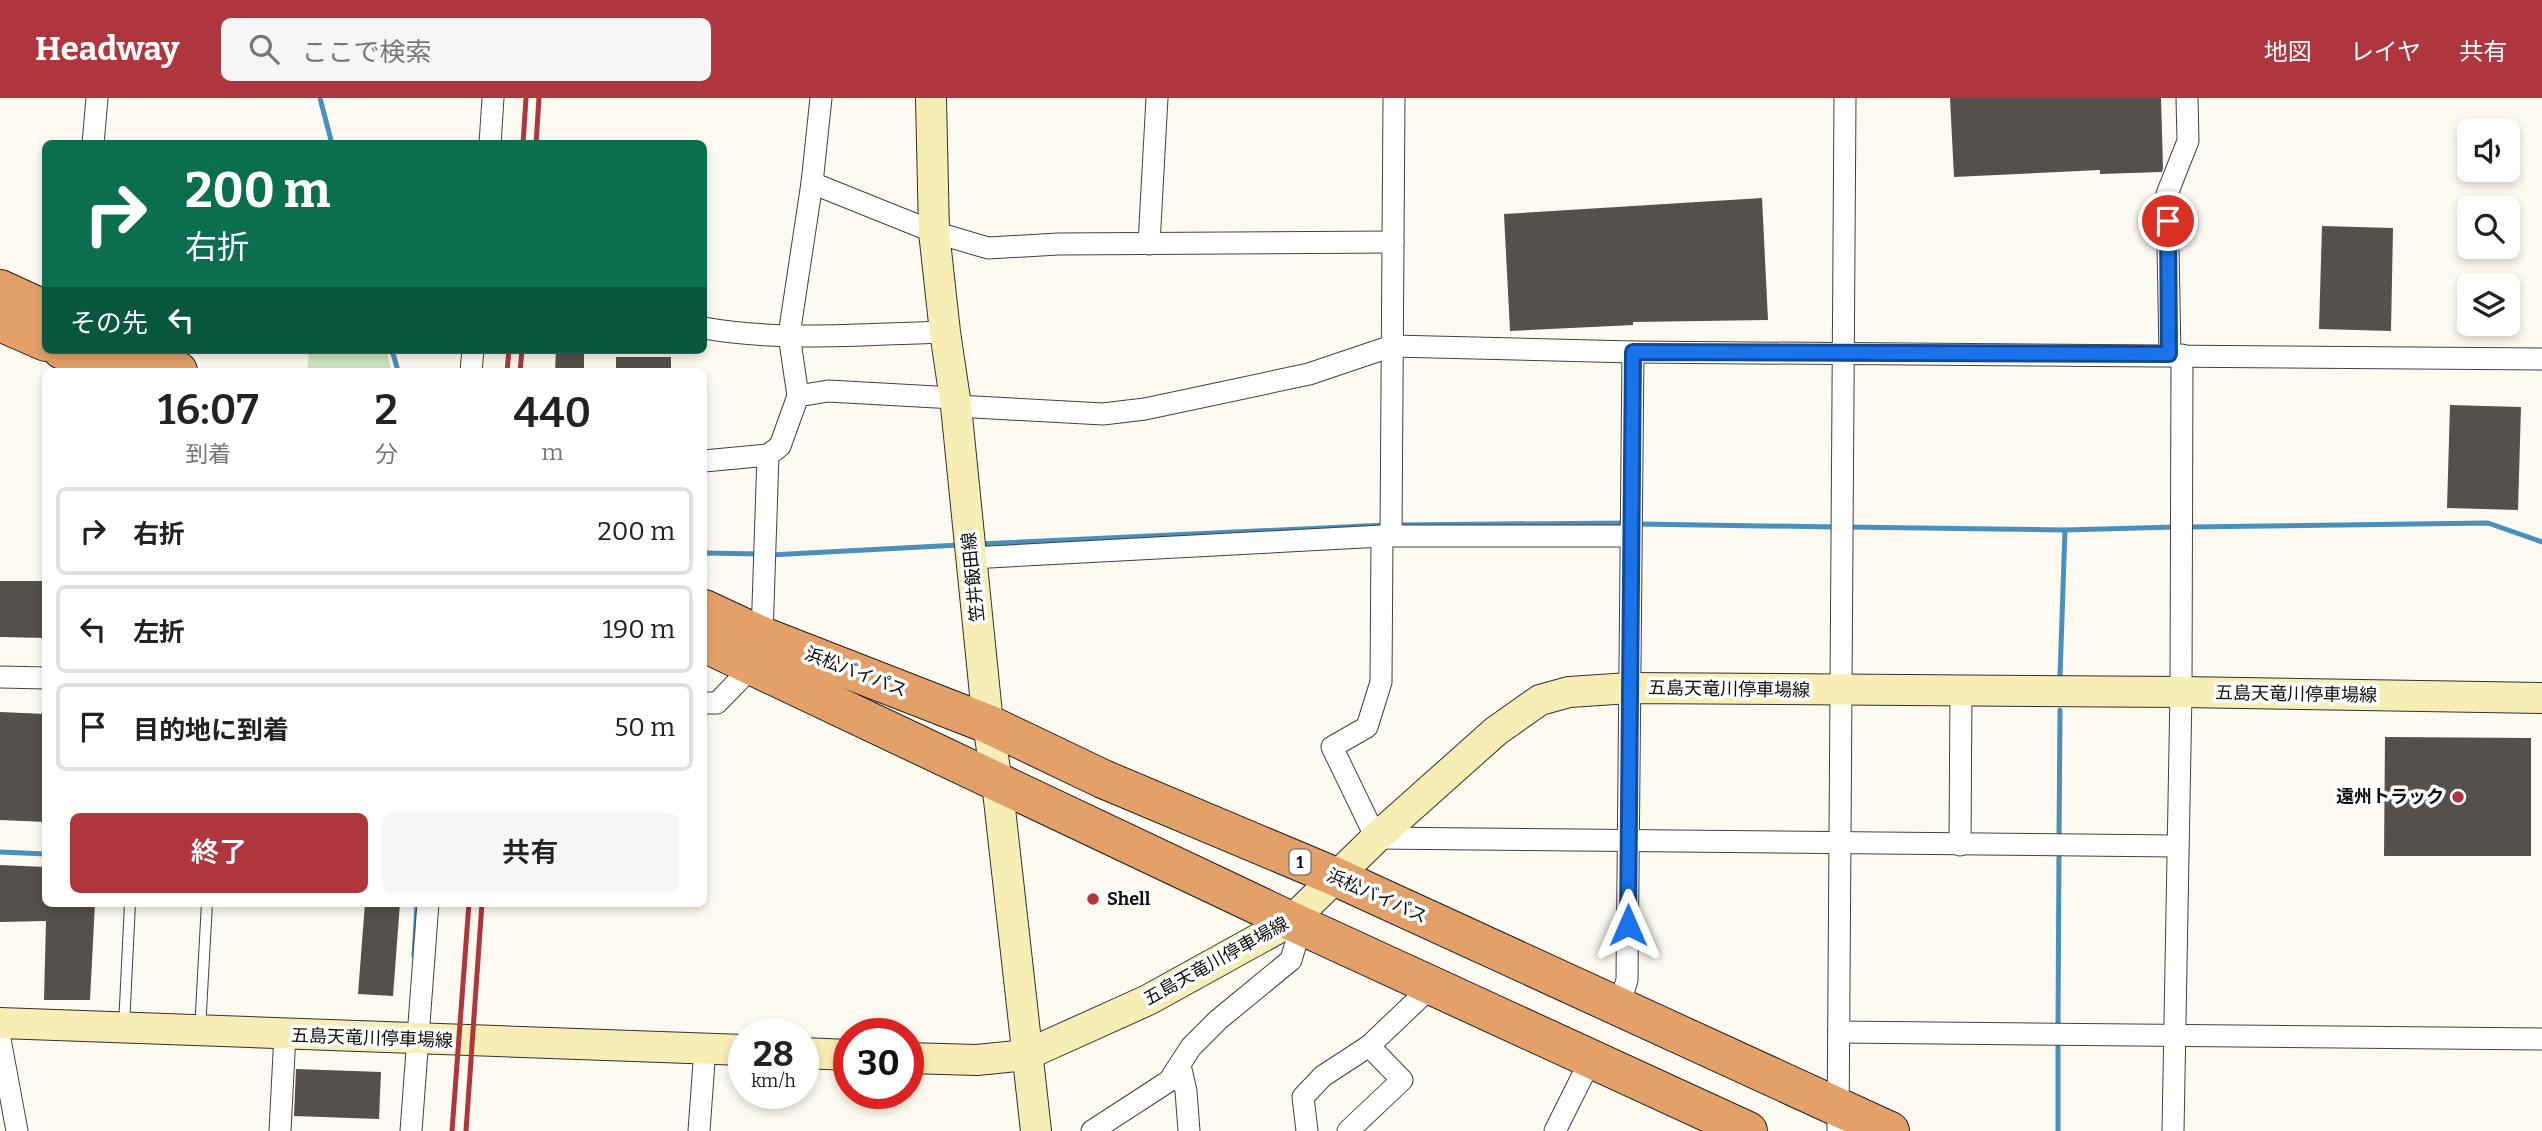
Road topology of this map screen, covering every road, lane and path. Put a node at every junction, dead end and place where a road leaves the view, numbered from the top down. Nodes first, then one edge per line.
1 (97, 98) edge
2 (493, 98) edge
3 (821, 98) edge
4 (931, 98) edge
5 (1157, 98) edge
6 (1394, 98) edge
7 (1845, 98) edge
8 (2187, 98) edge
9 (93, 140) edge
10 (490, 140) edge
11 (812, 183) junction
12 (934, 232) junction
13 (1393, 242) junction
14 (1150, 244) junction
15 (0, 289) edge
16 (42, 308) edge
17 (0, 322) edge
18 (707, 329) edge
19 (945, 332) junction
20 (789, 335) junction
21 (42, 340) edge
22 (1392, 346) junction
23 (1633, 352) junction
24 (71, 354) edge
25 (141, 354) edge
26 (1843, 354) junction
27 (2176, 355) junction
28 (2542, 359) edge
29 (101, 368) edge
30 (171, 368) edge
31 (798, 396) junction
32 (955, 402) junction
33 (768, 455) junction
34 (707, 461) edge
35 (1386, 536) junction
36 (1631, 536) junction
37 (970, 549) junction
38 (707, 611) edge
39 (707, 643) edge
40 (758, 651) junction
41 (0, 677) edge
42 (42, 678) edge
43 (1630, 688) junction
44 (1841, 691) junction
45 (1961, 691) junction
46 (2181, 692) junction
47 (2542, 698) edge
48 (707, 703) edge
49 (988, 724) junction
50 (997, 782) junction
51 (1376, 838) junction
52 (1629, 842) junction
53 (1841, 844) junction
54 (1960, 845) junction
55 (2176, 846) junction
56 (1336, 877) junction
57 (130, 907) edge
58 (207, 907) edge
59 (428, 907) edge
60 (1296, 923) junction
61 (1432, 986) junction
62 (1619, 1007) junction
63 (0, 1023) edge
64 (123, 1028) junction
65 (200, 1031) junction
66 (1839, 1032) junction
67 (285, 1034) junction
68 (2175, 1035) junction
69 (0, 1039) edge
70 (2542, 1039) edge
71 (417, 1040) junction
72 (1369, 1046) junction
73 (705, 1048) junction
74 (728, 1049) edge
75 (1026, 1055) junction
76 (924, 1058) edge
77 (1591, 1059) junction
78 (1180, 1065) junction
79 (1838, 1119) edge
80 (17, 1131) edge
81 (280, 1131) edge
82 (411, 1131) edge
83 (699, 1131) edge
84 (1036, 1131) edge
85 (1092, 1131) edge
86 (1189, 1131) edge
87 (1307, 1131) edge
88 (1348, 1131) edge
89 (1555, 1131) edge
90 (1748, 1131) edge
91 (1890, 1131) edge
92 (2173, 1131) edge

1 - 9 street
2 - 10 street
3 - 11 street
4 - 12 main road, 笠井飯田線
5 - 14 street
6 - 13 street
7 - 26 street
8 - 27 street
11 - 12 street
11 - 20 street
12 - 14 street
12 - 19 main road, 笠井飯田線
13 - 14 street
13 - 22 street
15 - 16 highway
17 - 21 highway
18 - 20 street
19 - 20 street
19 - 32 main road, 笠井飯田線
20 - 31 street
22 - 23 street
22 - 32 street
22 - 35 street
23 - 26 street
23 - 36 street
24 - 29 highway
25 - 30 highway
26 - 27 street
26 - 44 street
27 - 28 street
27 - 46 street
31 - 32 street
31 - 33 street
32 - 37 main road, 笠井飯田線
33 - 34 street
33 - 40 street
35 - 36 street
35 - 37 street
35 - 51 street
36 - 43 street
37 - 49 main road, 笠井飯田線
38 - 40 highway, 浜松バイパス / 1
39 - 40 highway, 浜松バイパス / 1
40 - 48 street
40 - 49 highway, 浜松バイパス / 1
40 - 50 highway, 浜松バイパス / 1
41 - 42 street
43 - 44 main road, 五島天竜川停車場線
43 - 51 main road, 五島天竜川停車場線
43 - 52 street
44 - 45 main road, 五島天竜川停車場線
44 - 53 street
45 - 46 main road, 五島天竜川停車場線
45 - 54 street
46 - 47 main road, 五島天竜川停車場線
46 - 55 street
49 - 50 main road, 笠井飯田線
49 - 56 highway, 浜松バイパス / 1
50 - 60 highway, 浜松バイパス / 1
50 - 75 main road, 笠井飯田線
51 - 52 street
51 - 56 main road, 五島天竜川停車場線
52 - 53 street
52 - 62 street
53 - 54 street
53 - 66 street
54 - 55 street
55 - 68 street
56 - 60 main road, 五島天竜川停車場線
56 - 62 highway, 浜松バイパス / 1
57 - 64 lane
58 - 65 lane
59 - 71 street
60 - 61 highway, 浜松バイパス / 1
60 - 75 main road, 五島天竜川停車場線
60 - 78 street
61 - 72 street
61 - 77 highway, 浜松バイパス / 1
62 - 79 highway, 浜松バイパス / 1
63 - 64 main road, 五島天竜川停車場線
64 - 65 main road, 五島天竜川停車場線
65 - 67 main road, 五島天竜川停車場線
66 - 68 street
66 - 79 street
67 - 71 main road, 五島天竜川停車場線
67 - 81 street
68 - 70 street
68 - 92 street
69 - 80 street
71 - 73 main road, 五島天竜川停車場線
71 - 82 street
72 - 87 street
72 - 88 street
73 - 74 main road, 五島天竜川停車場線
73 - 83 street
75 - 76 main road, 五島天竜川停車場線
75 - 84 main road, 笠井飯田線
77 - 89 street
77 - 90 highway, 浜松バイパス / 1
78 - 85 street
78 - 86 street
79 - 91 highway, 浜松バイパス / 1

